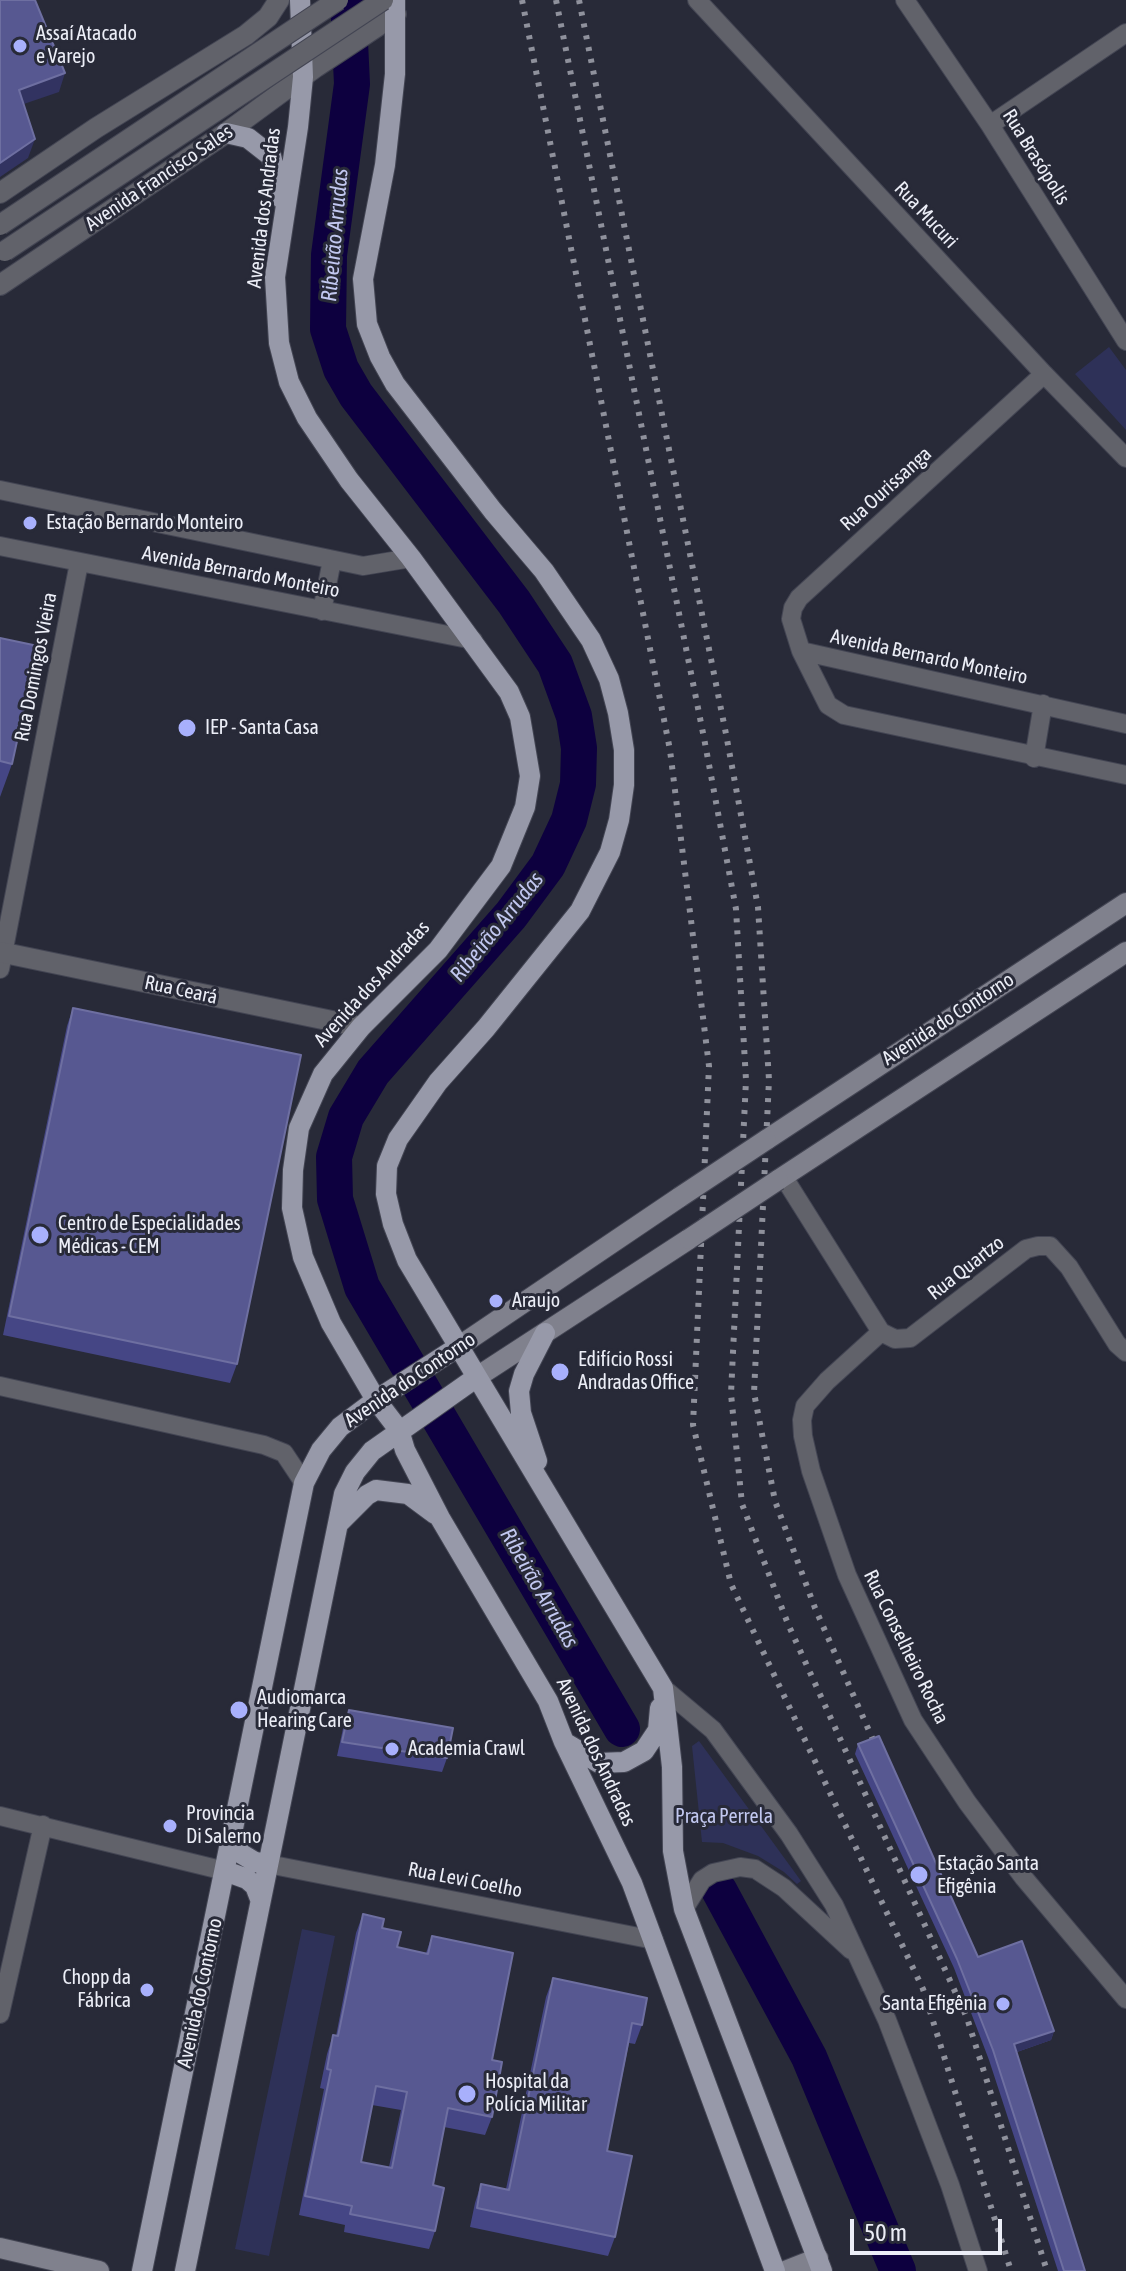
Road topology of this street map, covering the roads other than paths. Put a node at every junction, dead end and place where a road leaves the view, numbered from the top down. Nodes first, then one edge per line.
1 (279, 0) edge
2 (338, 0) edge
3 (697, 0) edge
4 (905, 0) edge
5 (303, 1) edge
6 (390, 9) edge
7 (1126, 33) edge
8 (310, 72) junction
9 (151, 93) junction
10 (990, 125) junction
11 (96, 128) junction
12 (226, 133) junction
13 (183, 161) junction
14 (141, 191) junction
15 (0, 193) edge
16 (283, 219) junction
17 (0, 225) edge
18 (3, 252) edge
19 (0, 285) edge
20 (1126, 341) edge
21 (1044, 374) junction
22 (1126, 458) edge
23 (0, 490) edge
24 (0, 546) edge
25 (411, 558) junction
26 (332, 560) junction
27 (79, 563) junction
28 (322, 611) junction
29 (473, 640) junction
30 (801, 651) junction
31 (1043, 704) junction
32 (1126, 724) edge
33 (1034, 758) junction
34 (1126, 775) edge
35 (1126, 903) edge
36 (1126, 952) edge
37 (1, 958) edge
38 (361, 1027) junction
39 (781, 1178) junction
40 (881, 1332) junction
41 (545, 1333) junction
42 (1126, 1352) edge
43 (449, 1353) junction
44 (469, 1383) junction
45 (0, 1386) edge
46 (380, 1398) junction
47 (404, 1428) junction
48 (304, 1483) junction
49 (542, 1484) junction
50 (440, 1518) junction
51 (336, 1526) junction
52 (663, 1688) junction
53 (564, 1742) junction
54 (0, 1816) edge
55 (43, 1825) junction
56 (233, 1833) junction
57 (268, 1864) junction
58 (225, 1871) junction
59 (260, 1899) junction
60 (684, 1909) junction
61 (654, 1940) junction
62 (859, 1958) junction
63 (1126, 1999) edge
64 (0, 2014) edge
65 (0, 2248) edge
66 (820, 2264) edge
67 (99, 2271) edge
68 (142, 2271) edge
69 (185, 2271) edge
70 (775, 2271) edge
71 (785, 2271) edge
72 (978, 2271) edge

1 - 9 street
2 - 17 street, bridge
3 - 21 street, Rua Mucuri
4 - 10 street, Rua Brasópolis
5 - 8 main road, Avenida dos Andradas
6 - 8 street, Avenida Francisco Sales
6 - 18 street, Avenida Francisco Sales, bridge
6 - 43 main road
7 - 10 street
8 - 12 street, Avenida Francisco Sales
8 - 16 main road, Avenida dos Andradas
9 - 11 street
9 - 13 street
10 - 20 street, Rua Brasópolis
11 - 14 street
11 - 15 street
12 - 13 street, Avenida Francisco Sales
12 - 16 main road
13 - 14 street, Avenida Francisco Sales
14 - 19 street, Avenida Francisco Sales
16 - 25 main road, Avenida dos Andradas
21 - 22 street, Rua Mucuri
21 - 30 street, Rua Ourissanga
23 - 26 street, Avenida Bernardo Monteiro
24 - 27 street, Avenida Bernardo Monteiro
25 - 26 street, Avenida Bernardo Monteiro
25 - 29 main road, Avenida dos Andradas
26 - 28 street
27 - 28 street, Avenida Bernardo Monteiro
27 - 37 street, Rua Domingos Vieira
28 - 29 street, Avenida Bernardo Monteiro
29 - 38 main road, Avenida dos Andradas
30 - 31 street, Avenida Bernardo Monteiro
30 - 33 street, Avenida Bernardo Monteiro
31 - 32 street, Avenida Bernardo Monteiro
31 - 33 street
33 - 34 street, Avenida Bernardo Monteiro
35 - 43 main road, Avenida do Contorno, bridge
36 - 39 main road, Avenida do Contorno
37 - 38 street, Rua Ceará
38 - 46 main road, Avenida dos Andradas
39 - 40 street
39 - 41 main road, Avenida do Contorno, bridge
40 - 42 street, Rua Quartzo
40 - 63 street, Rua Conselheiro Rocha
41 - 44 main road, Avenida do Contorno
41 - 49 main road
43 - 44 main road
43 - 46 main road, Avenida do Contorno
44 - 47 main road, Avenida do Contorno
44 - 49 main road
45 - 48 street
46 - 47 main road, Avenida dos Andradas
46 - 48 main road, Avenida do Contorno
47 - 50 main road, Avenida dos Andradas
47 - 51 main road, Avenida do Contorno
48 - 56 main road, Avenida do Contorno
49 - 52 main road
50 - 51 main road
50 - 53 main road, Avenida dos Andradas
51 - 57 main road, Avenida do Contorno
52 - 53 main road
52 - 60 main road
52 - 62 street
53 - 61 main road, Avenida dos Andradas
54 - 55 street
55 - 58 street
55 - 64 street
56 - 57 main road
56 - 58 main road, Avenida do Contorno
57 - 59 main road, Avenida do Contorno
57 - 61 street, Rua Levi Coelho
58 - 59 main road
58 - 68 main road, Avenida do Contorno
59 - 69 main road, Avenida do Contorno
60 - 62 street
60 - 66 main road
61 - 70 main road, Avenida dos Andradas
62 - 72 street
65 - 67 main road
66 - 71 main road

